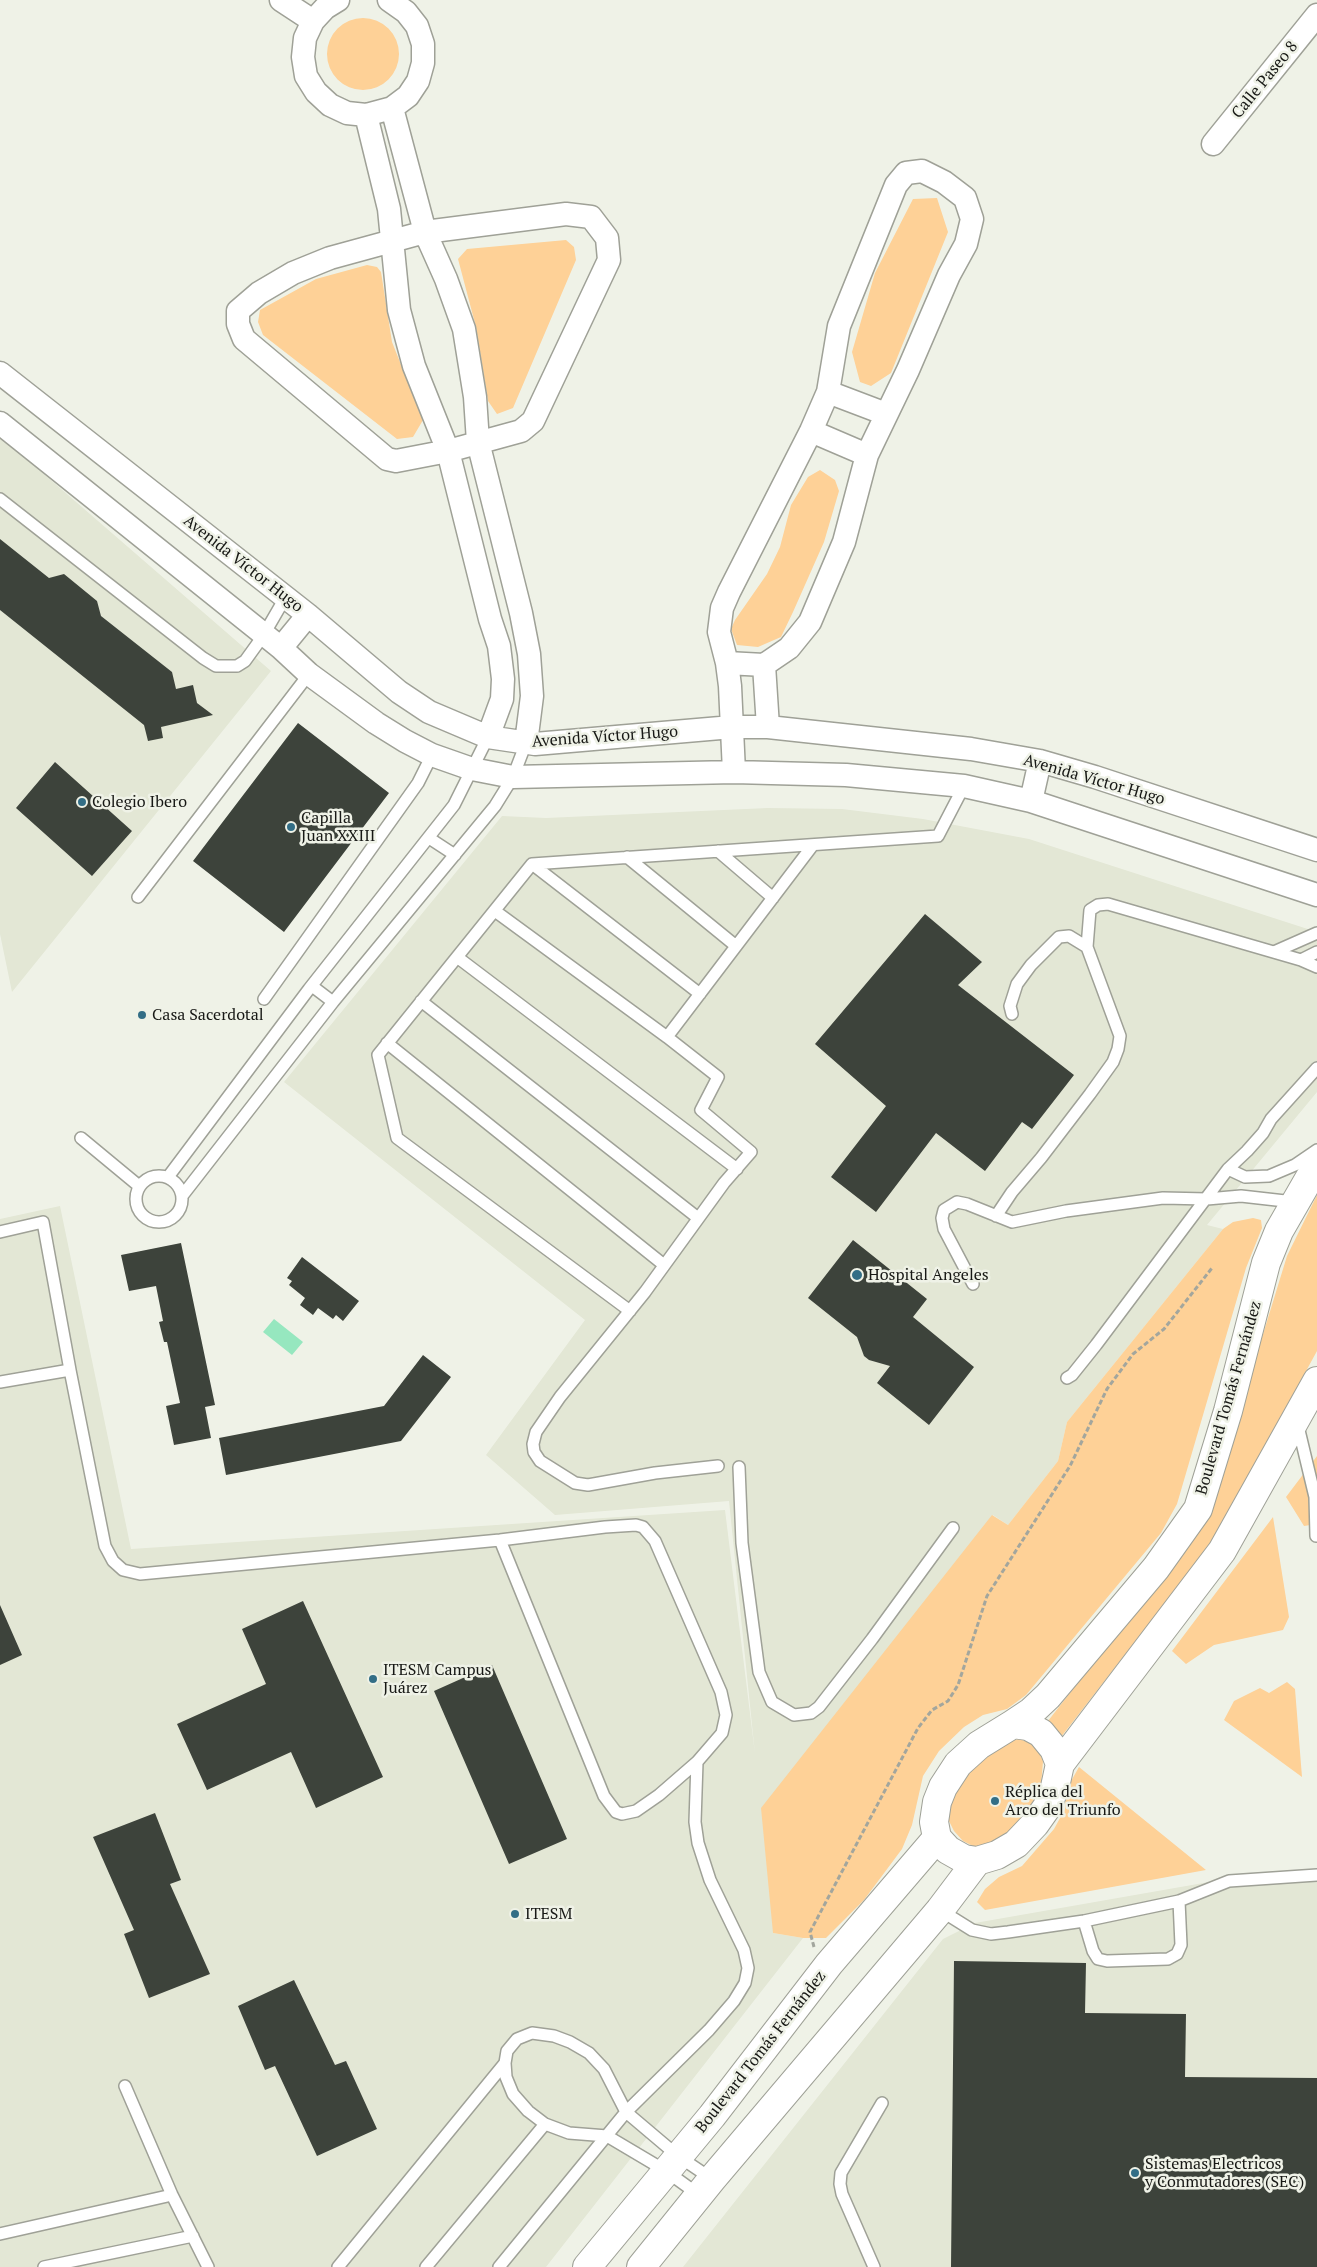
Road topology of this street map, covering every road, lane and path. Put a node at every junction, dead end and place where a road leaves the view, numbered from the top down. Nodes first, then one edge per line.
1 (281, 0) edge
2 (338, 0) edge
3 (404, 4) edge
4 (1317, 15) edge
5 (313, 21) junction
6 (392, 108) junction
7 (366, 115) junction
8 (1213, 144) dead end
9 (425, 232) junction
10 (393, 240) junction
11 (0, 373) edge
12 (828, 392) junction
13 (886, 414) junction
14 (0, 423) edge
15 (811, 432) junction
16 (478, 442) junction
17 (448, 451) junction
18 (867, 456) junction
19 (0, 499) edge
20 (285, 598) junction
21 (521, 613) junction
22 (308, 615) junction
23 (490, 619) junction
24 (272, 642) junction
25 (727, 663) junction
26 (764, 665) junction
27 (309, 674) junction
28 (399, 692) junction
29 (376, 723) junction
30 (732, 727) junction
31 (768, 727) junction
32 (488, 737) junction
33 (526, 743) junction
34 (432, 755) junction
35 (1040, 761) junction
36 (472, 769) junction
37 (734, 772) junction
38 (513, 776) junction
39 (964, 786) junction
40 (1032, 801) junction
41 (430, 838) junction
42 (813, 844) junction
43 (1317, 850) edge
44 (718, 851) junction
45 (455, 855) junction
46 (627, 858) junction
47 (532, 864) junction
48 (1317, 895) edge
49 (138, 897) dead end
50 (772, 898) junction
51 (494, 911) junction
52 (1317, 932) edge
53 (736, 946) junction
54 (1087, 947) junction
55 (1274, 952) junction
56 (1317, 952) edge
57 (457, 956) junction
58 (1302, 960) junction
59 (1317, 967) edge
60 (312, 986) junction
61 (700, 994) junction
62 (264, 999) dead end
63 (333, 1002) junction
64 (421, 1002) junction
65 (1012, 1014) dead end
66 (667, 1038) junction
67 (388, 1043) junction
68 (1317, 1068) edge
69 (82, 1138) dead end
70 (1317, 1150) edge
71 (1317, 1165) edge
72 (737, 1169) junction
73 (1228, 1169) junction
74 (168, 1177) junction
75 (139, 1186) junction
76 (182, 1196) junction
77 (1207, 1199) junction
78 (1295, 1202) junction
79 (996, 1216) junction
80 (698, 1218) junction
81 (0, 1232) edge
82 (664, 1265) junction
83 (1212, 1268) dead end
84 (973, 1284) dead end
85 (630, 1311) junction
86 (70, 1370) junction
87 (1067, 1378) dead end
88 (1317, 1381) edge
89 (0, 1382) edge
90 (1296, 1418) junction
91 (718, 1466) dead end
92 (739, 1467) dead end
93 (953, 1528) dead end
94 (1316, 1536) edge
95 (500, 1540) junction
96 (1012, 1724) junction
97 (696, 1762) junction
98 (1060, 1764) junction
99 (937, 1838) junction
100 (977, 1861) junction
101 (1317, 1875) edge
102 (1179, 1901) junction
103 (940, 1910) junction
104 (1084, 1921) junction
105 (829, 1964) junction
106 (504, 2063) junction
107 (125, 2086) dead end
108 (882, 2103) dead end
109 (626, 2112) junction
110 (545, 2124) junction
111 (607, 2136) junction
112 (672, 2164) junction
113 (706, 2187) junction
114 (172, 2195) junction
115 (0, 2234) edge
116 (193, 2236) junction
117 (875, 2265) edge
118 (44, 2267) edge
119 (208, 2267) edge
120 (338, 2267) edge
121 (426, 2267) edge
122 (499, 2267) edge
123 (587, 2267) edge
124 (641, 2267) edge

1 - 5 street
2 - 5 street
3 - 6 street
4 - 8 street, Calle Paseo 8
5 - 7 street
6 - 7 street
6 - 9 street
7 - 10 street
9 - 10 street
9 - 16 street
9 - 16 street
10 - 17 street
10 - 17 street
11 - 20 street, Avenida Víctor Hugo
12 - 13 street
12 - 13 street
12 - 15 street
13 - 18 street
14 - 24 street
15 - 18 street
15 - 25 street
16 - 17 street
16 - 21 street
17 - 23 street
18 - 26 street
19 - 24 lane
20 - 22 street, Avenida Víctor Hugo
20 - 24 lane
21 - 23 street
21 - 33 street
22 - 24 street
22 - 28 street, Avenida Víctor Hugo
23 - 32 street
24 - 27 street
25 - 26 street
25 - 30 street
26 - 31 street
27 - 29 street
27 - 49 lane
28 - 29 street
28 - 32 street, Avenida Víctor Hugo
29 - 34 street
30 - 31 street, Avenida Víctor Hugo
30 - 33 street, Avenida Víctor Hugo
30 - 37 street
31 - 35 street, Avenida Víctor Hugo
32 - 33 street, Avenida Víctor Hugo
32 - 36 lane
33 - 38 lane
34 - 36 street
34 - 62 lane
35 - 40 street
35 - 43 street, Avenida Víctor Hugo
36 - 38 street
36 - 41 lane
37 - 38 street
37 - 39 street
38 - 45 lane
39 - 40 street
39 - 42 lane
40 - 48 street
41 - 45 lane
41 - 60 lane
42 - 44 lane
42 - 50 lane
44 - 46 lane
44 - 50 lane
45 - 63 lane
46 - 47 lane
46 - 53 lane
47 - 51 lane
47 - 61 lane
50 - 53 lane
51 - 57 lane
51 - 66 lane
52 - 55 lane
53 - 61 lane
54 - 55 lane
54 - 65 lane
54 - 79 lane
55 - 58 lane
56 - 58 lane
57 - 64 lane
57 - 72 lane
58 - 59 lane
60 - 63 lane
60 - 74 lane
61 - 66 lane
63 - 76 lane
64 - 67 lane
64 - 80 lane
66 - 72 lane
67 - 82 lane
67 - 85 lane
68 - 73 lane
69 - 75 lane
70 - 73 lane
71 - 78 main road, Boulevard Tomás Fernández
72 - 80 lane
73 - 77 lane
74 - 75 lane
74 - 76 lane
75 - 76 lane
77 - 78 lane
77 - 79 lane
77 - 87 lane
78 - 96 main road, Boulevard Tomás Fernández
79 - 84 lane
80 - 82 lane
81 - 86 lane
82 - 85 lane
83 - 105 path
85 - 91 lane
86 - 89 lane
86 - 95 lane
88 - 90 main road
90 - 94 lane
90 - 98 main road
92 - 93 lane
95 - 97 lane
95 - 97 lane
96 - 98 main road
96 - 99 main road
97 - 109 lane
98 - 100 main road
99 - 100 main road
99 - 105 main road, Boulevard Tomás Fernández
100 - 103 main road
101 - 102 lane
102 - 104 lane
102 - 104 lane
103 - 104 lane
103 - 113 main road
105 - 112 main road, Boulevard Tomás Fernández
106 - 109 lane
106 - 110 lane
106 - 120 lane
107 - 114 lane
108 - 117 lane
109 - 111 lane
109 - 112 lane
110 - 111 lane
110 - 121 lane
111 - 112 lane
111 - 122 lane
112 - 113 lane
112 - 113 lane
112 - 123 main road, Boulevard Tomás Fernández
113 - 124 main road
114 - 115 lane
114 - 116 lane
116 - 118 lane
116 - 119 lane

